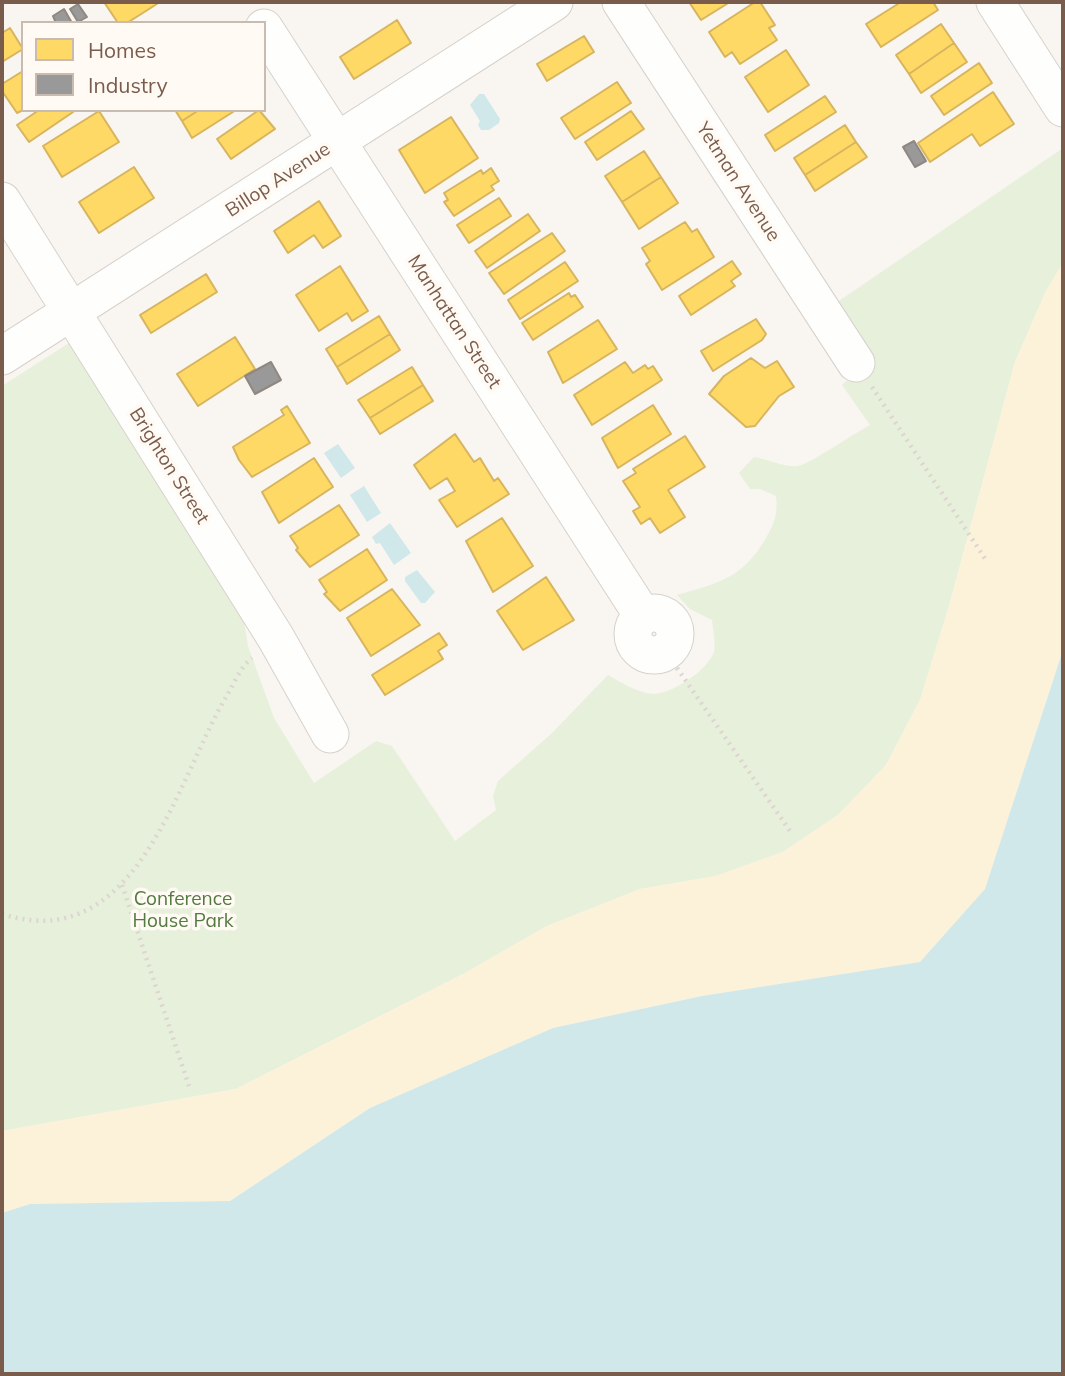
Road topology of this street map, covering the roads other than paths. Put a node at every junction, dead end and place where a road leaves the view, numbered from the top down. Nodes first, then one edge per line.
1 (247, 2) edge
2 (554, 2) edge
3 (621, 2) edge
4 (995, 2) edge
5 (260, 21) edge
6 (266, 31) edge
7 (1063, 108) edge
8 (337, 142) junction
9 (2, 201) edge
10 (73, 312) junction
11 (2, 356) edge
12 (856, 363) road end
13 (643, 616) dead end
14 (330, 734) dead end

1 - 5 street
2 - 8 street, Billop Avenue
3 - 12 street, Yetman Avenue
4 - 7 street
6 - 8 street, Manhattan Street
8 - 10 street, Billop Avenue
8 - 13 street, Manhattan Street
9 - 10 street, Brighton Street
10 - 11 street, Billop Avenue
10 - 14 street, Brighton Street

